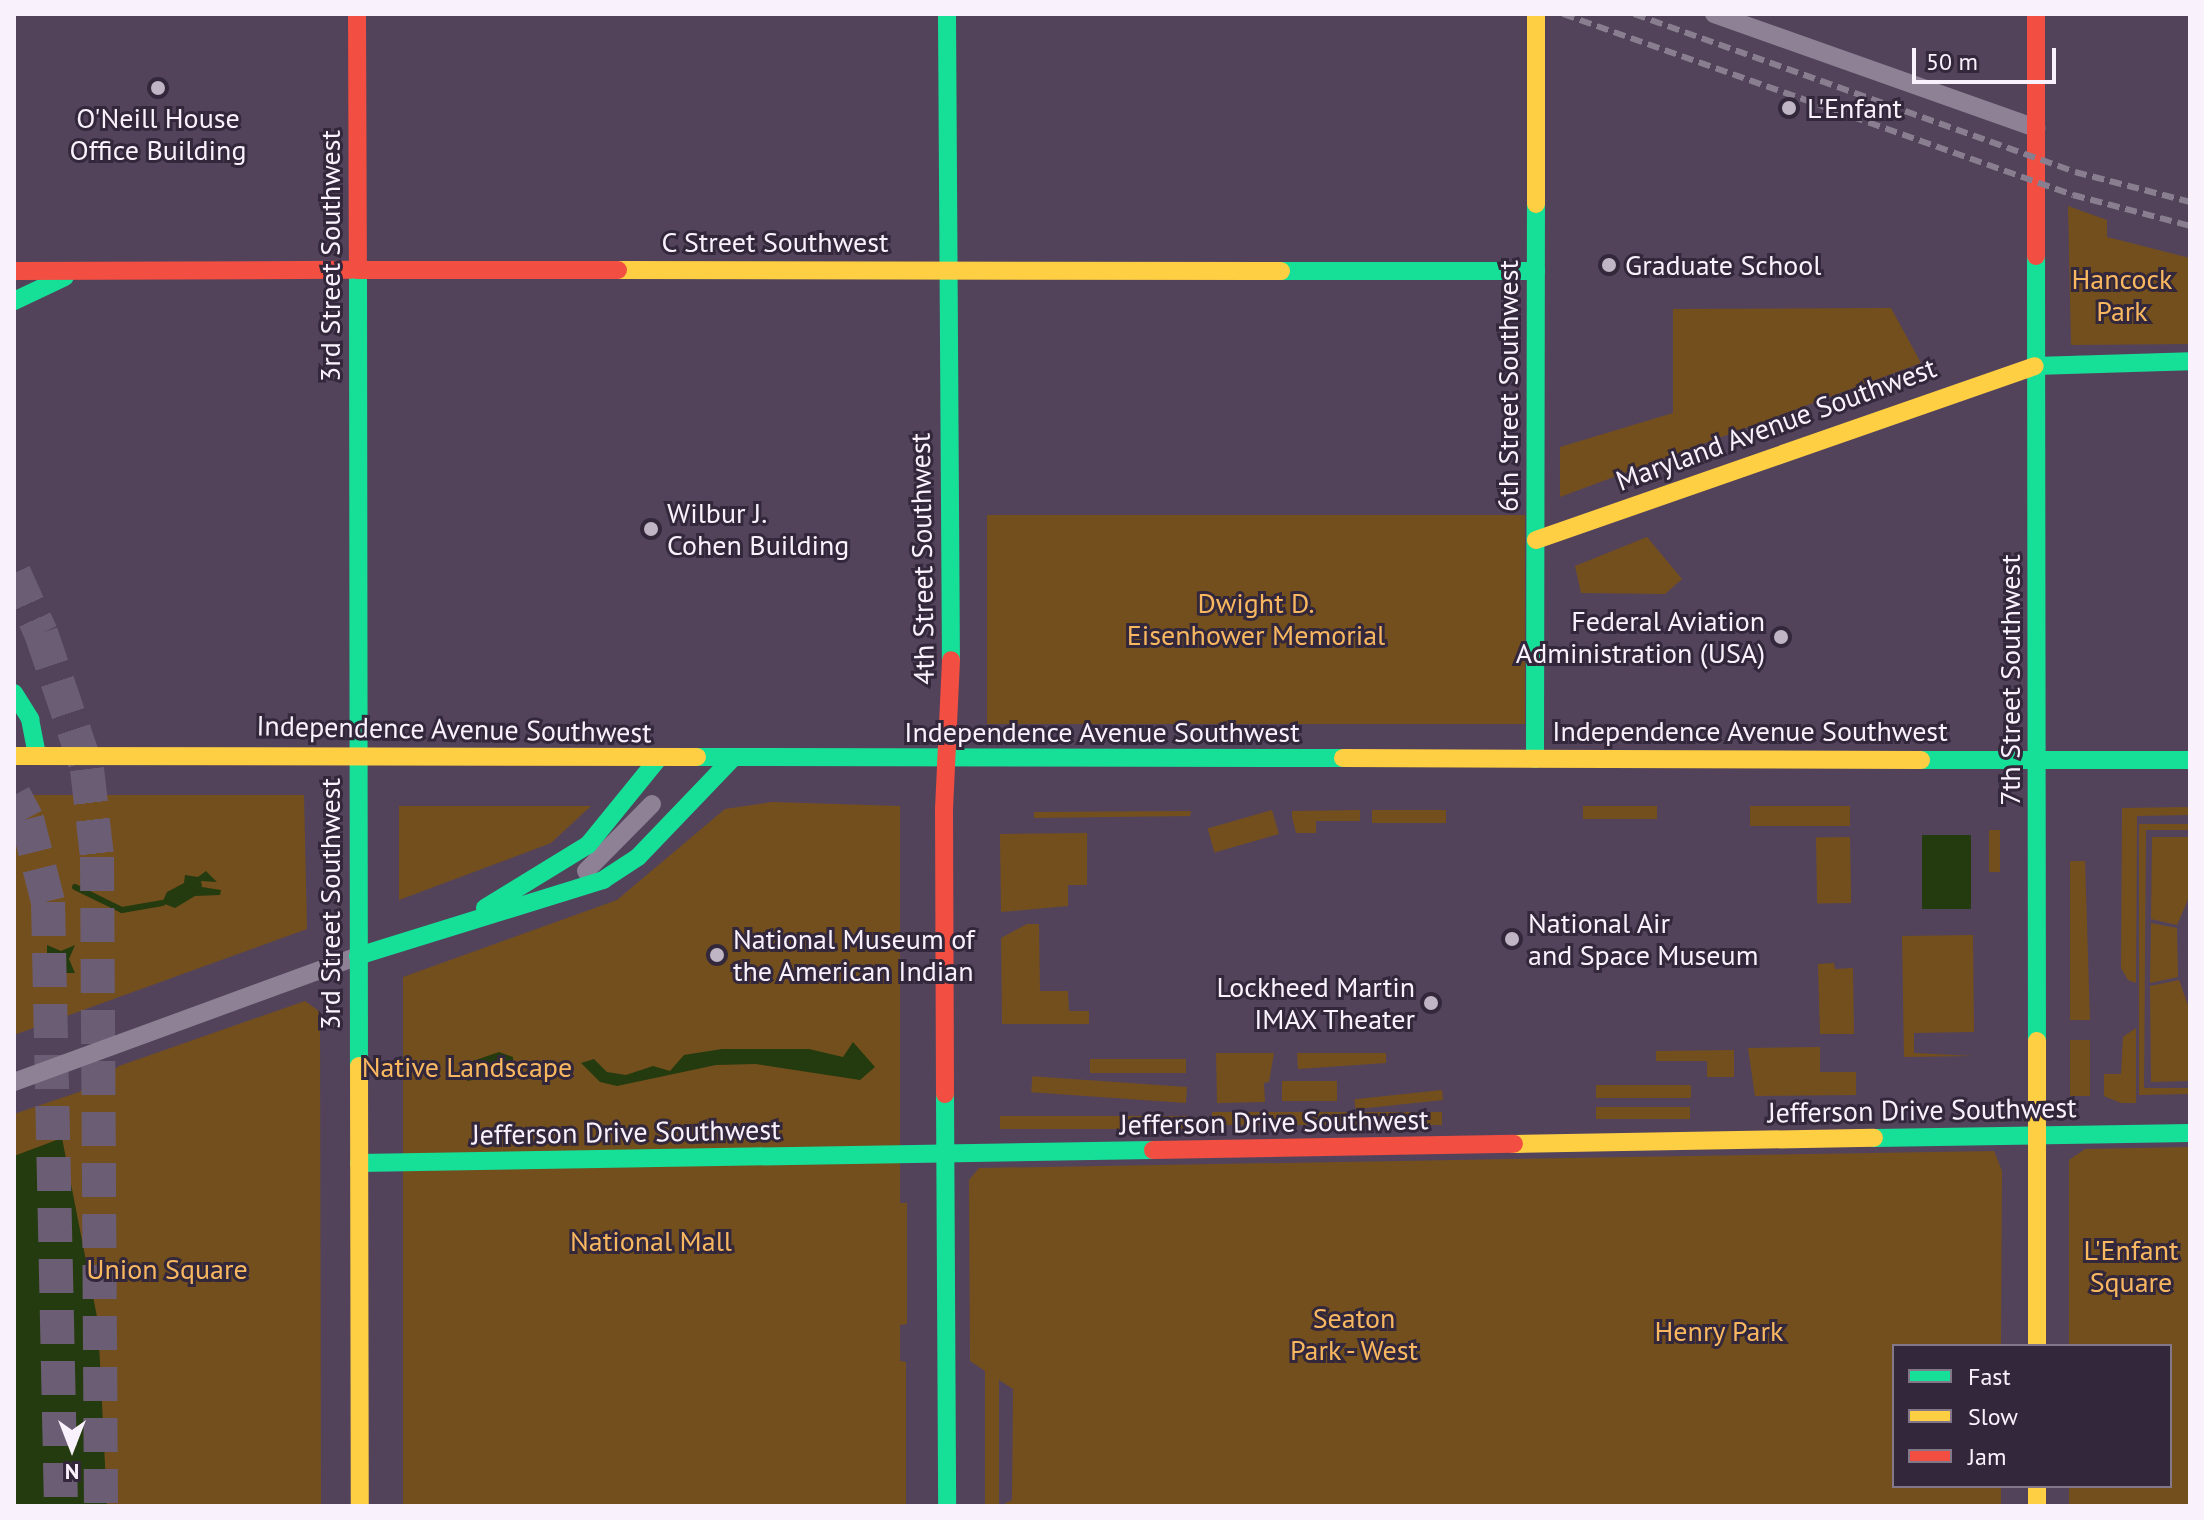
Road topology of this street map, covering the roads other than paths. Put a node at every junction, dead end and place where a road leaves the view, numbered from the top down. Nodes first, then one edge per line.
1 (357, 14) edge
2 (947, 14) edge
3 (1536, 14) edge
4 (1714, 14) edge
5 (2036, 14) edge
6 (2036, 128) junction
7 (947, 269) junction
8 (358, 270) junction
9 (14, 271) edge
10 (80, 271) junction
11 (1536, 271) junction
12 (14, 301) edge
13 (2190, 361) edge
14 (2036, 364) junction
15 (1536, 540) junction
16 (14, 693) edge
17 (37, 755) junction
18 (14, 756) edge
19 (357, 757) junction
20 (658, 759) junction
21 (732, 759) junction
22 (948, 759) junction
23 (1535, 759) junction
24 (2038, 760) junction
25 (2190, 760) edge
26 (652, 804) dead end
27 (586, 871) dead end
28 (468, 918) junction
29 (358, 956) junction
30 (14, 1082) edge
31 (2190, 1133) edge
32 (2038, 1136) junction
33 (947, 1154) junction
34 (359, 1163) junction
35 (2037, 1344) edge
36 (360, 1506) edge
37 (947, 1506) edge

1 - 8 main road, 3rd Street Southwest
2 - 7 main road, 4th Street Southwest
3 - 11 main road, 6th Street Southwest
4 - 6 street
5 - 6 main road, 7th Street Southwest
6 - 14 main road, 7th Street Southwest
7 - 8 main road, C Street Southwest
7 - 11 main road, C Street Southwest
7 - 22 main road, 4th Street Southwest
8 - 10 main road, C Street Southwest
8 - 19 main road, 3rd Street Southwest
9 - 10 main road, C Street Southwest
10 - 12 main road
11 - 15 main road, 6th Street Southwest
13 - 14 main road
14 - 15 main road, Maryland Avenue Southwest
14 - 24 main road, 7th Street Southwest
15 - 23 main road, 6th Street Southwest
16 - 17 main road
17 - 18 main road, Independence Avenue Southwest
17 - 19 main road, Independence Avenue Southwest
19 - 20 main road, Independence Avenue Southwest
19 - 29 main road, 3rd Street Southwest
20 - 21 main road, Independence Avenue Southwest
20 - 28 main road
21 - 22 main road, Independence Avenue Southwest
21 - 28 main road
22 - 23 main road, Independence Avenue Southwest
22 - 33 main road, 4th Street Southwest
23 - 24 main road, Independence Avenue Southwest
24 - 25 main road, Independence Avenue Southwest
24 - 32 main road, 7th Street Southwest
26 - 27 street
28 - 29 main road
29 - 30 street
29 - 34 main road, 3rd Street Southwest
31 - 32 main road, Jefferson Drive Southwest
32 - 33 main road, Jefferson Drive Southwest
32 - 35 main road, 7th Street Southwest
33 - 34 main road, Jefferson Drive Southwest
33 - 37 main road, 4th Street Southwest
34 - 36 main road, 3rd Street Southwest

